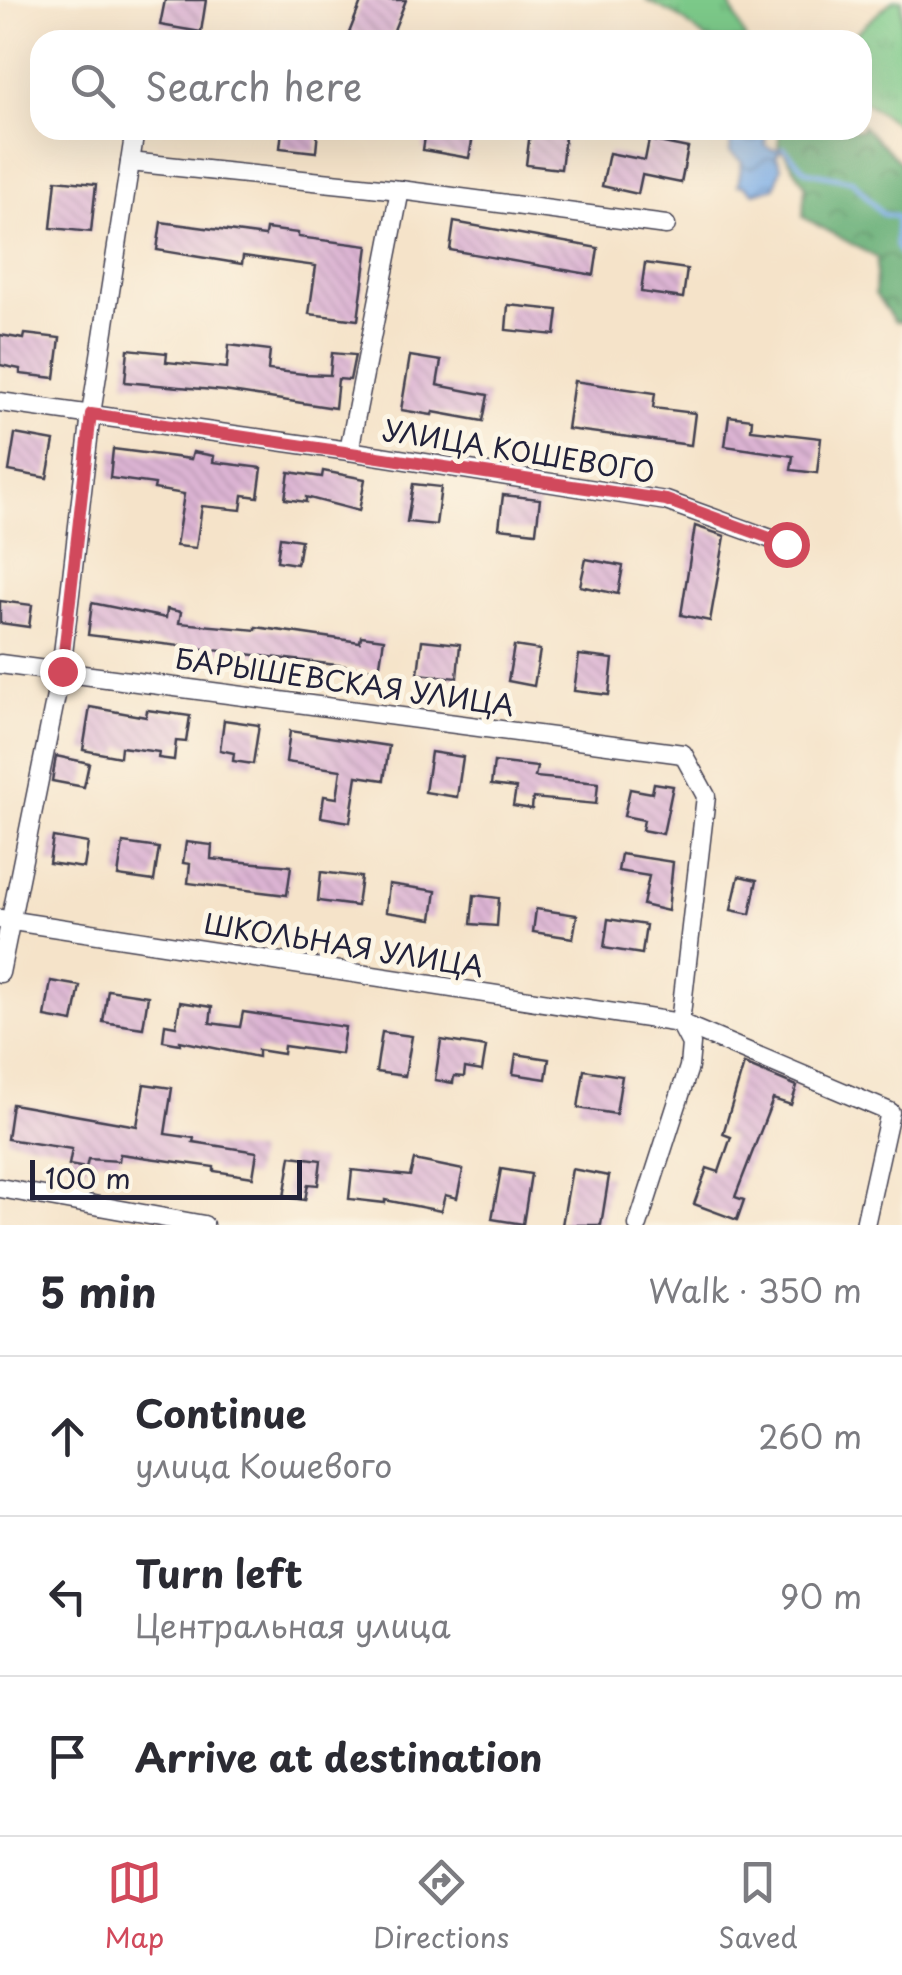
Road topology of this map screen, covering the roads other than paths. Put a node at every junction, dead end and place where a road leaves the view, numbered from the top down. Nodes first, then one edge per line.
1 (133, 140) edge
2 (130, 162) junction
3 (400, 190) junction
4 (666, 225) dead end
5 (0, 402) edge
6 (91, 414) junction
7 (350, 451) junction
8 (786, 544) dead end
9 (0, 664) edge
10 (62, 671) junction
11 (5, 919) edge
12 (0, 974) edge
13 (680, 1023) junction
14 (0, 1188) edge
15 (204, 1225) edge
16 (638, 1225) edge
17 (864, 1225) edge

1 - 2 street
2 - 3 street
2 - 6 street
3 - 4 street
3 - 7 street
5 - 6 street, УЛИЦА КОШЕВОГО
6 - 7 street, УЛИЦА КОШЕВОГО
6 - 10 street
7 - 8 street, УЛИЦА КОШЕВОГО
9 - 10 street, БАРЫШЕВСКАЯ УЛИЦА
10 - 11 street
10 - 13 street, БАРЫШЕВСКАЯ УЛИЦА
11 - 12 street
11 - 13 street, ШКОЛЬНАЯ УЛИЦА
13 - 16 street
13 - 17 street, ШКОЛЬНАЯ УЛИЦА
14 - 15 street

